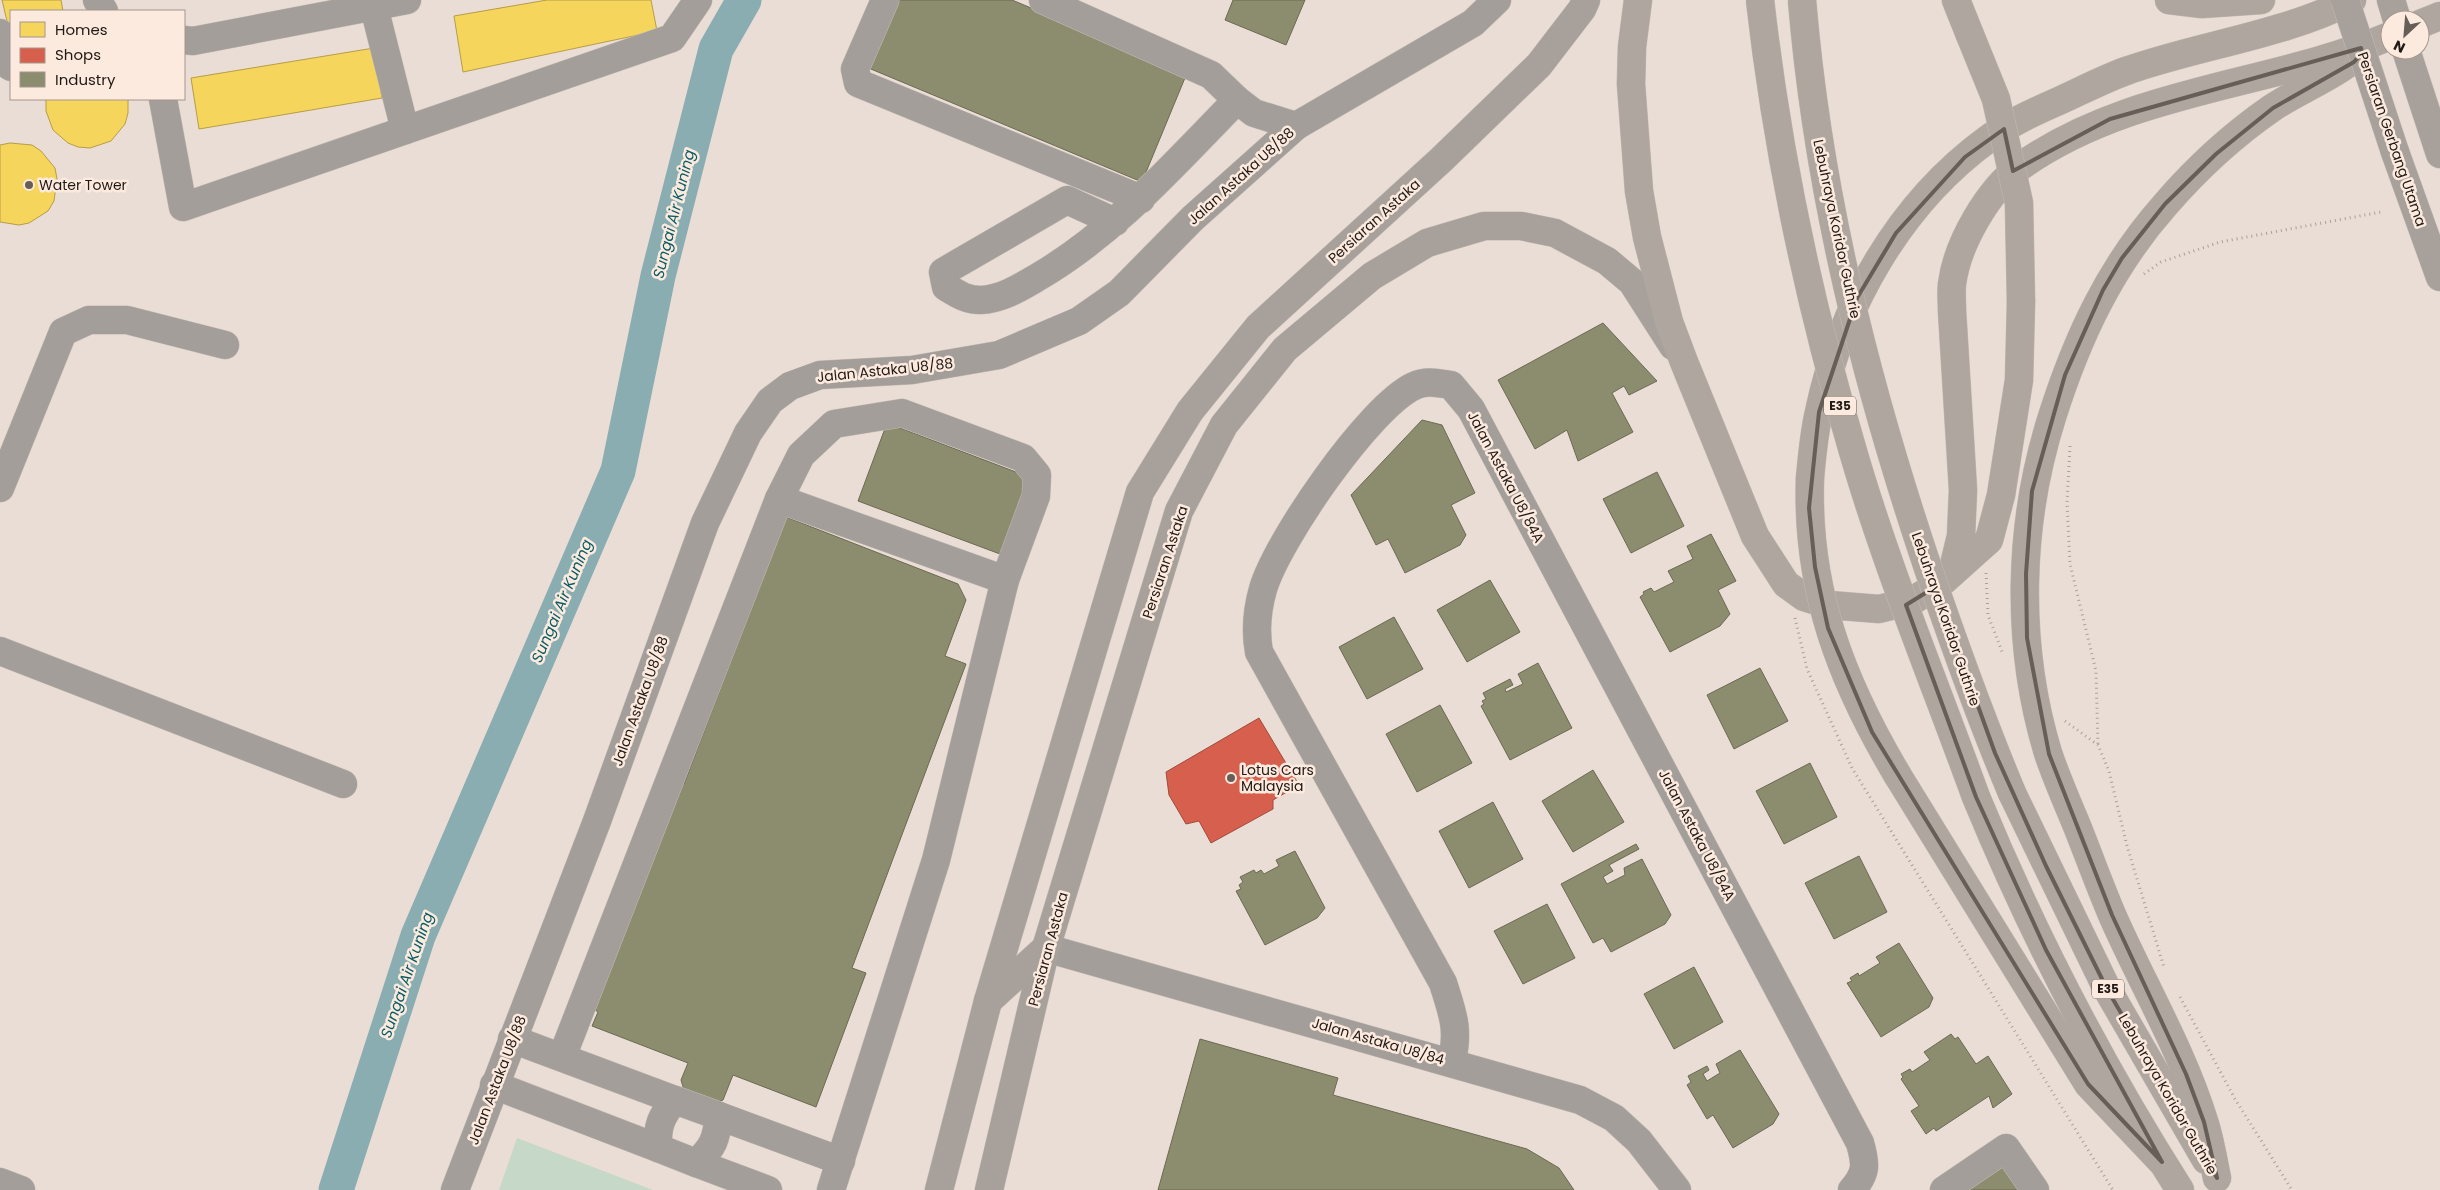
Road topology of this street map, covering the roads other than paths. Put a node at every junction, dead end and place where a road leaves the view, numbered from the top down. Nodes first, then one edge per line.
1 (407, 0) edge
2 (698, 0) edge
3 (885, 0) edge
4 (1043, 0) edge
5 (1497, 0) edge
6 (1586, 0) edge
7 (1638, 0) edge
8 (1760, 0) edge
9 (1802, 0) edge
10 (1956, 0) edge
11 (2169, 0) edge
12 (2261, 0) edge
13 (2308, 0) edge
14 (2346, 2) edge
15 (374, 7) junction
16 (0, 33) edge
17 (185, 40) edge
18 (2380, 40) edge
19 (2409, 60) edge
20 (10, 66) edge
21 (163, 100) edge
22 (1237, 100) junction
23 (1296, 126) junction
24 (405, 130) junction
25 (2437, 145) edge
26 (1141, 199) junction
27 (1115, 222) junction
28 (2440, 277) edge
29 (225, 345) dead end
30 (1684, 362) junction
31 (0, 488) edge
32 (779, 499) junction
33 (1952, 573) junction
34 (1006, 580) junction
35 (0, 651) edge
36 (343, 784) dead end
37 (1046, 948) junction
38 (988, 1001) junction
39 (512, 1039) junction
40 (562, 1057) junction
41 (1452, 1061) junction
42 (494, 1085) junction
43 (675, 1100) junction
44 (719, 1116) junction
45 (658, 1148) junction
46 (841, 1161) junction
47 (2162, 1162) junction
48 (696, 1163) junction
49 (0, 1182) edge
50 (2221, 1184) edge
51 (21, 1190) edge
52 (456, 1190) edge
53 (768, 1190) edge
54 (831, 1190) edge
55 (939, 1190) edge
56 (988, 1190) edge
57 (1677, 1190) edge
58 (1852, 1190) edge
59 (1944, 1190) edge
60 (2034, 1190) edge
61 (2180, 1190) edge

1 - 15 street
2 - 24 street
3 - 26 street
4 - 22 street
5 - 23 street, Jalan Astaka U8/88
6 - 38 main road, Persiaran Astaka
7 - 30 highway
8 - 47 highway, E35, bridge
9 - 50 highway, Lebuhraya Koridor Guthrie / E35, bridge
10 - 33 highway, bridge
11 - 12 highway
13 - 14 highway
14 - 28 main road, Persiaran Gerbang Utama, bridge
14 - 47 highway, bridge
15 - 17 street
15 - 24 street
16 - 20 street
18 - 33 highway
18 - 50 highway
19 - 25 main road
21 - 24 street
22 - 23 street
22 - 26 street
23 - 39 street, Jalan Astaka U8/88
26 - 27 street
27 - 27 street
29 - 31 street
30 - 33 highway
30 - 37 main road, Persiaran Astaka
32 - 34 street
32 - 34 street
32 - 40 street
34 - 46 street
35 - 36 street
37 - 38 main road
37 - 41 street, Jalan Astaka U8/84
37 - 56 main road, Persiaran Astaka
38 - 55 main road, Persiaran Astaka
39 - 40 street
39 - 42 street, Jalan Astaka U8/88
40 - 43 street
41 - 57 street, Jalan Astaka U8/84
41 - 58 street, Jalan Astaka U8/84A
42 - 45 street
42 - 52 street, Jalan Astaka U8/88
43 - 44 street
43 - 45 street
44 - 46 street
44 - 48 street
45 - 48 street
46 - 54 street
47 - 61 highway, E35
48 - 53 street
49 - 51 street
59 - 60 street

